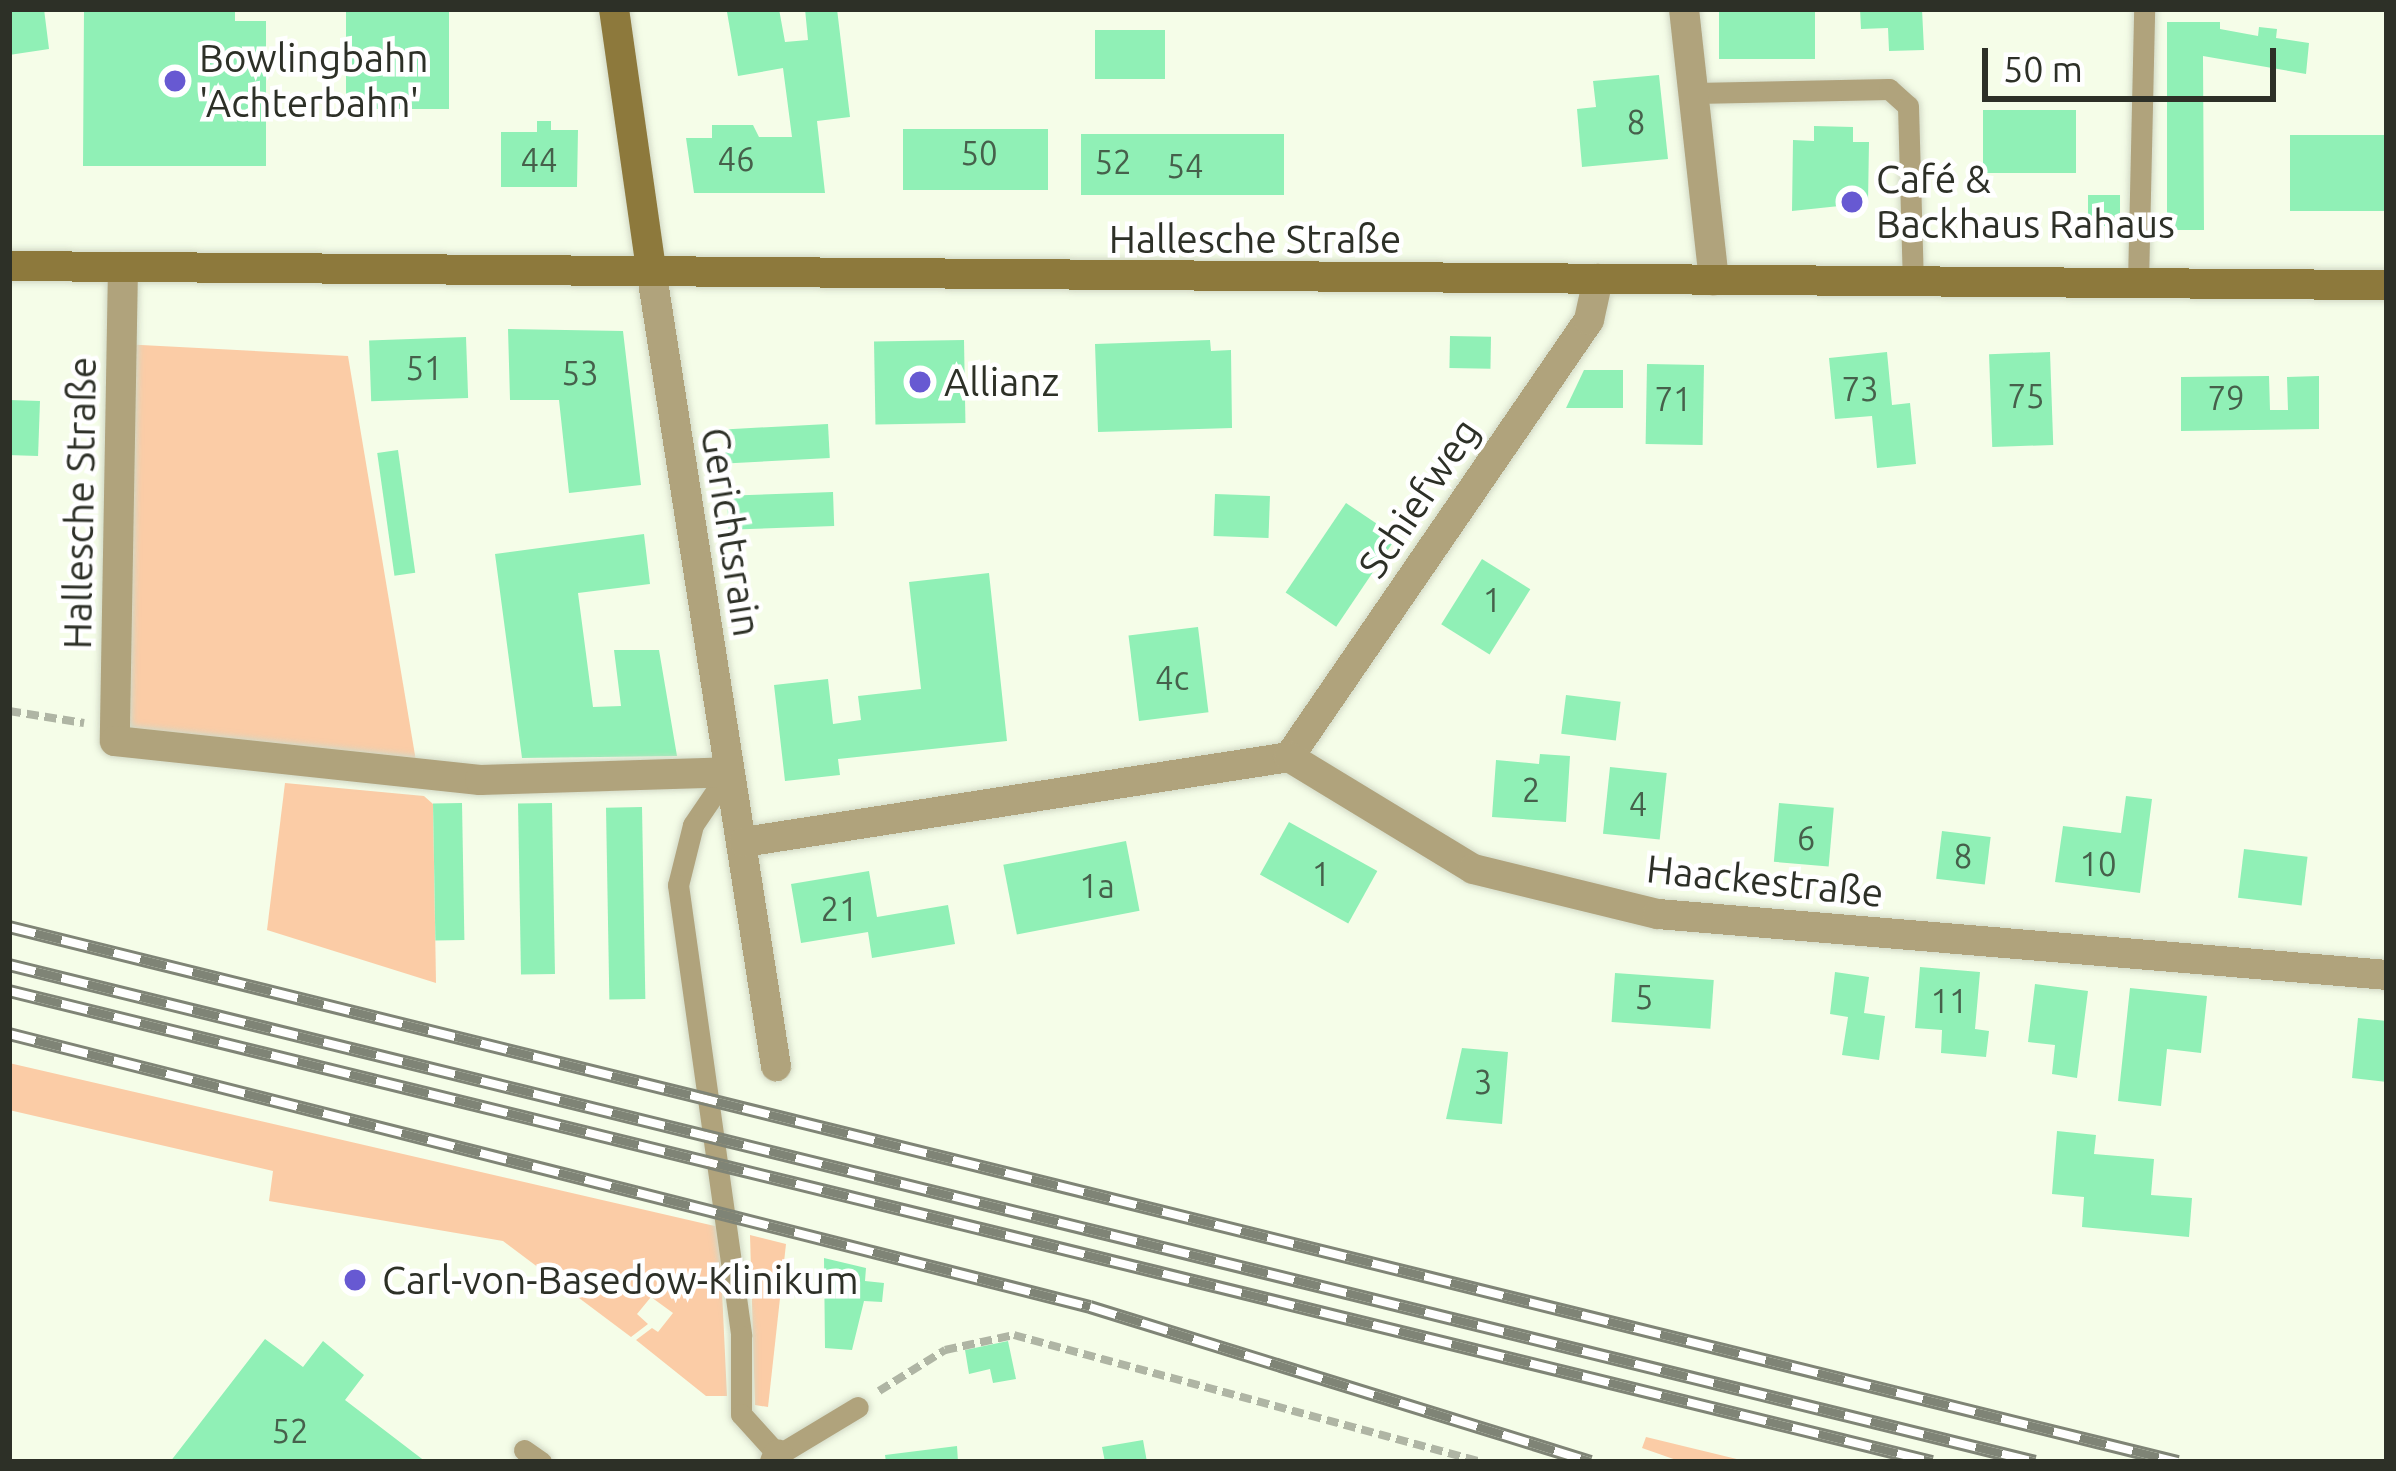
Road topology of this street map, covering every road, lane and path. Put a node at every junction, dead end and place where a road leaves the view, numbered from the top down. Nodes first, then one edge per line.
1 (614, 9) edge
2 (1684, 9) edge
3 (2144, 9) edge
4 (1695, 93) junction
5 (9, 266) edge
6 (123, 267) junction
7 (651, 269) junction
8 (1598, 279) junction
9 (1714, 280) junction
10 (1913, 282) junction
11 (2138, 282) junction
12 (2387, 285) edge
13 (9, 711) edge
14 (116, 733) junction
15 (1289, 757) junction
16 (728, 772) junction
17 (744, 842) junction
18 (2387, 976) edge
19 (776, 1066) dead end
20 (858, 1407) joint
21 (777, 1458) edge
22 (1482, 1462) edge

1 - 7 main road, Gerichtsrain
2 - 4 street
3 - 11 lane
4 - 9 street
4 - 10 lane
5 - 6 main road, Hallesche Straße
6 - 7 main road, Hallesche Straße
6 - 14 street, Hallesche Straße
7 - 8 main road, Hallesche Straße
7 - 16 street, Gerichtsrain
8 - 9 main road, Hallesche Straße
8 - 15 street, Schiefweg
9 - 10 main road, Hallesche Straße
10 - 11 main road, Hallesche Straße
11 - 12 main road, Hallesche Straße
13 - 14 path
14 - 16 street
15 - 17 street
15 - 18 street, Haackestraße
16 - 17 street, Gerichtsrain
16 - 21 lane
17 - 19 street, Gerichtsrain
20 - 21 lane
20 - 22 path

